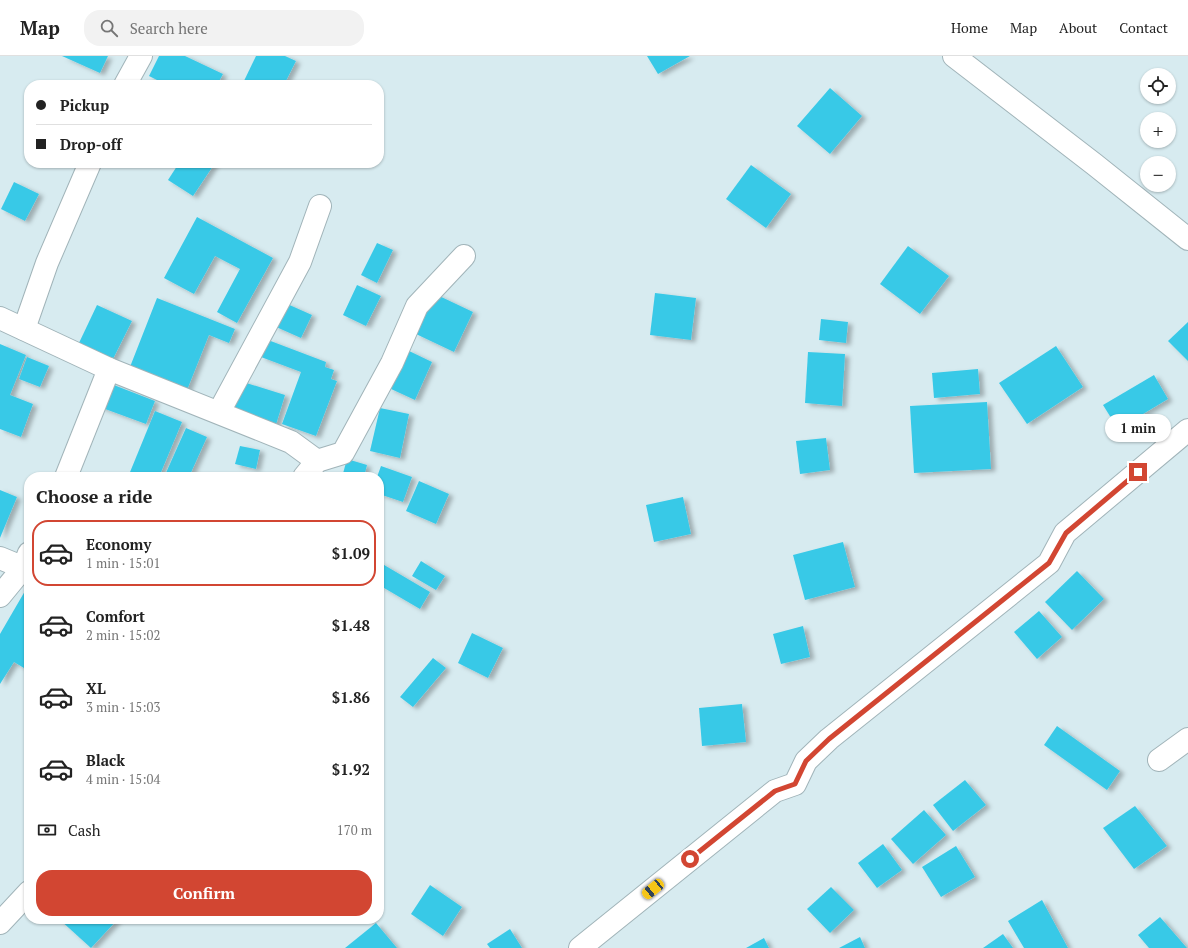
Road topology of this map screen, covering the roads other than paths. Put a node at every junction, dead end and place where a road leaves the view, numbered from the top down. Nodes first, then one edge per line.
1 (141, 56) edge
2 (954, 56) edge
3 (128, 80) edge
4 (88, 168) edge
5 (320, 206) dead end
6 (1188, 239) edge
7 (464, 256) dead end
8 (0, 318) edge
9 (24, 329) junction
10 (109, 370) junction
11 (219, 412) junction
12 (1188, 430) edge
13 (311, 469) edge
14 (68, 472) edge
15 (0, 558) edge
16 (24, 563) edge
17 (24, 568) edge
18 (0, 596) edge
19 (1188, 739) edge
20 (1159, 760) dead end
21 (24, 897) edge
22 (0, 923) edge
23 (580, 948) edge

1 - 3 street
2 - 6 street
4 - 9 street
5 - 11 street
7 - 13 street
8 - 9 street
9 - 10 street
10 - 11 street
10 - 14 street
11 - 13 street
12 - 23 street
15 - 16 street
17 - 18 street
19 - 20 street
21 - 22 street

